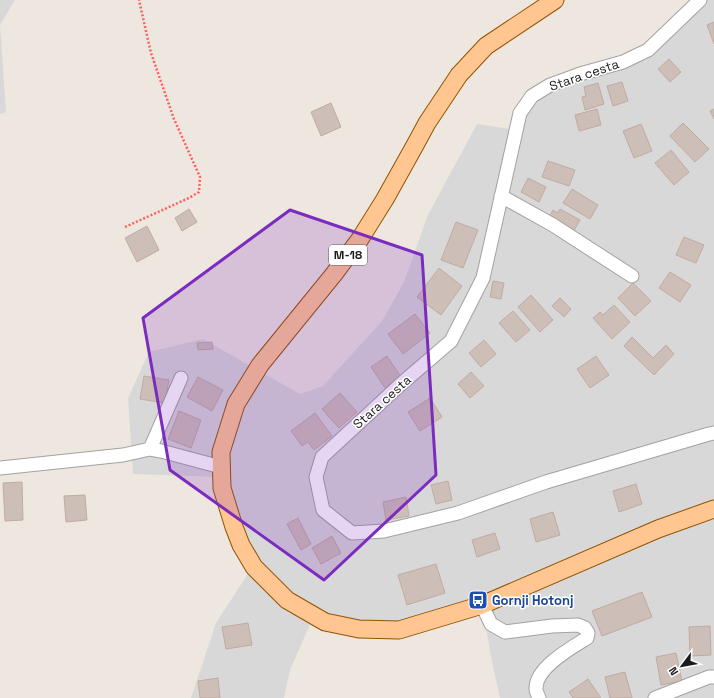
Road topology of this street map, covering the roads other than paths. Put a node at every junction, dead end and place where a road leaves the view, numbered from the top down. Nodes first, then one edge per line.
1 (555, 0) edge
2 (700, 0) edge
3 (501, 196) junction
4 (632, 276) dead end
5 (181, 378) dead end
6 (714, 433) edge
7 (150, 449) junction
8 (221, 466) junction
9 (0, 468) edge
10 (714, 509) edge
11 (482, 604) junction
12 (714, 677) edge
13 (539, 698) edge
14 (655, 698) edge

1 - 8 main road, M-18
2 - 3 street, Stara cesta
3 - 4 street
3 - 6 street, Stara cesta
5 - 7 street
7 - 8 street
7 - 9 street
8 - 11 main road, M-18
10 - 11 main road, M-18
11 - 13 street
12 - 14 street

